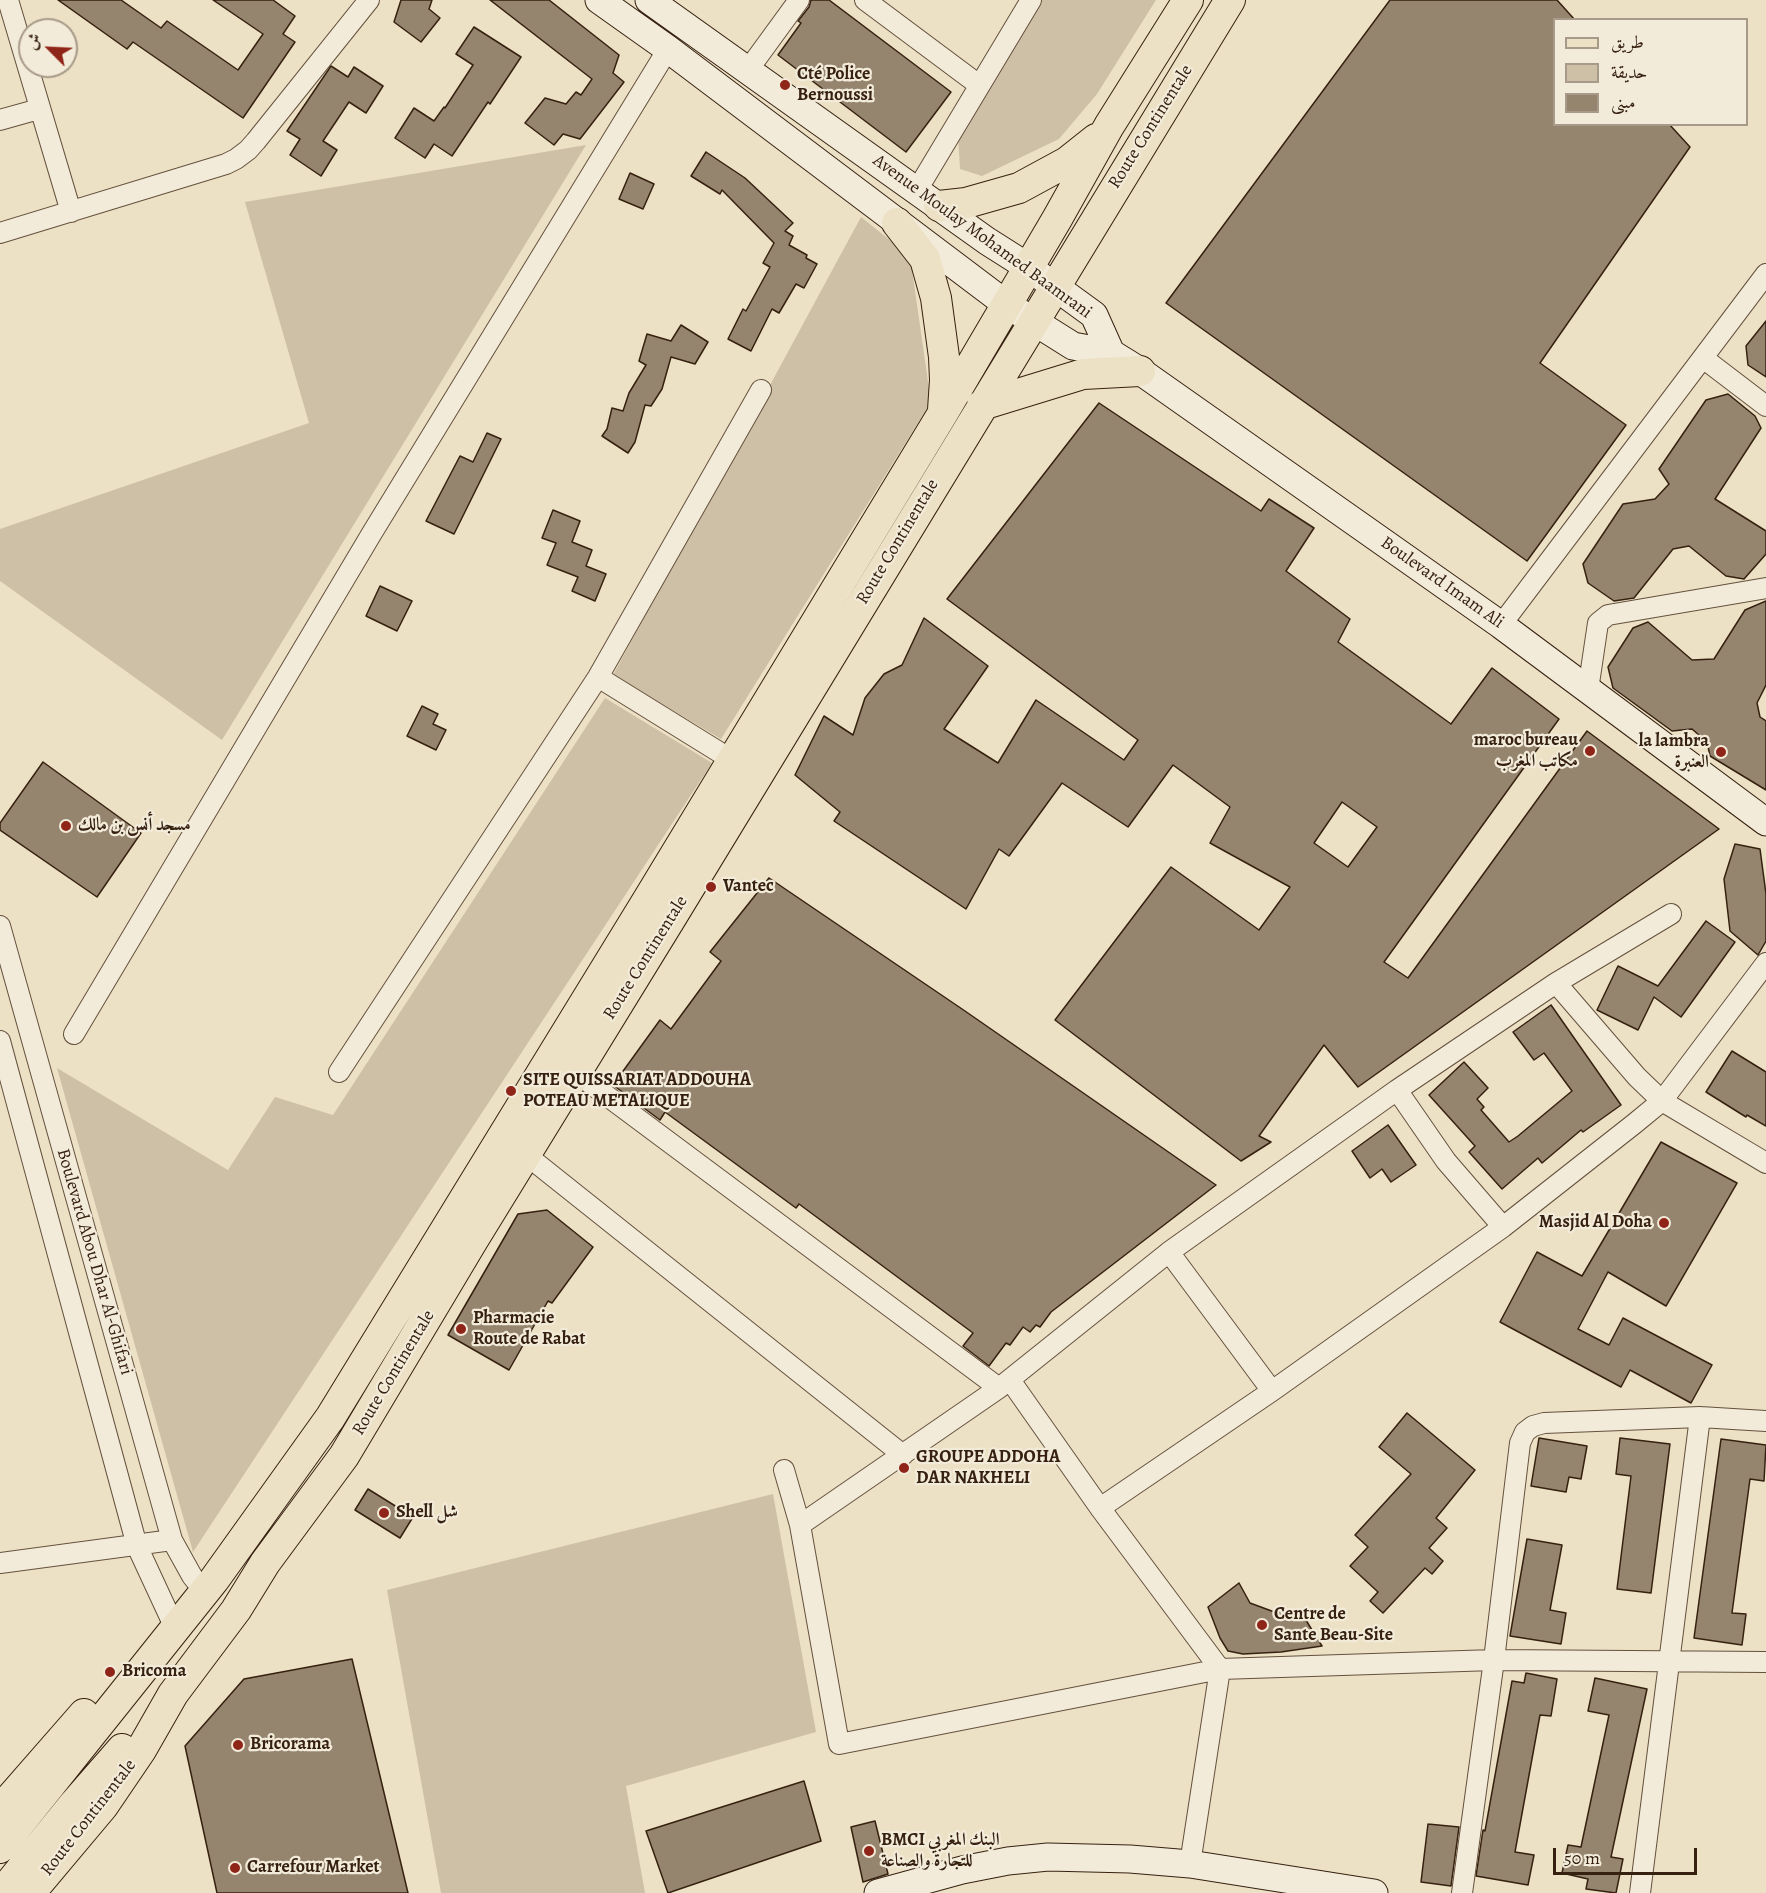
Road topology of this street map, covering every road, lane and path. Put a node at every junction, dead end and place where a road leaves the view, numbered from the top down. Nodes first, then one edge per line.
1 (8, 0) edge
2 (369, 0) edge
3 (599, 0) edge
4 (650, 0) edge
5 (799, 0) edge
6 (866, 0) edge
7 (1031, 0) edge
8 (1188, 0) edge
9 (1230, 0) edge
10 (668, 49) junction
11 (748, 70) junction
12 (979, 85) junction
13 (39, 108) junction
14 (0, 120) edge
15 (1109, 126) junction
16 (928, 198) junction
17 (71, 212) junction
18 (897, 223) junction
19 (0, 233) edge
20 (1028, 267) junction
21 (1766, 274) edge
22 (1055, 287) junction
23 (1006, 304) junction
24 (1033, 322) junction
25 (1112, 353) junction
26 (1702, 358) junction
27 (1140, 371) junction
28 (761, 390) dead end
29 (982, 405) junction
30 (1766, 406) edge
31 (943, 413) junction
32 (1766, 588) edge
33 (1500, 625) junction
34 (598, 678) junction
35 (1588, 690) junction
36 (732, 760) junction
37 (1766, 822) edge
38 (1671, 914) dead end
39 (0, 926) edge
40 (1766, 963) edge
41 (1556, 983) junction
42 (74, 1034) dead end
43 (0, 1041) edge
44 (339, 1072) dead end
45 (576, 1072) junction
46 (1397, 1090) junction
47 (1662, 1101) junction
48 (525, 1154) junction
49 (1766, 1163) edge
50 (1503, 1227) junction
51 (1169, 1252) junction
52 (1004, 1384) junction
53 (1272, 1391) junction
54 (1700, 1417) junction
55 (1766, 1421) edge
56 (903, 1455) junction
57 (784, 1470) dead end
58 (1100, 1508) junction
59 (800, 1525) junction
60 (172, 1540) junction
61 (136, 1546) junction
62 (0, 1563) edge
63 (204, 1591) junction
64 (169, 1635) junction
65 (1494, 1660) junction
66 (1668, 1661) junction
67 (1766, 1662) edge
68 (1220, 1669) junction
69 (173, 1694) junction
70 (0, 1810) edge
71 (0, 1848) edge
72 (1190, 1864) junction
73 (2, 1893) edge
74 (30, 1893) edge
75 (878, 1893) edge
76 (1374, 1893) edge
77 (1462, 1893) edge
78 (1640, 1893) edge

1 - 13 street
2 - 17 street
3 - 10 street, Avenue Moulay Mohamed Baamrani
4 - 11 street, Avenue Moulay Mohamed Baamrani
5 - 11 street
6 - 12 street
7 - 12 street
8 - 15 main road, Route Continentale
9 - 22 main road, Route Continentale
10 - 18 street, Avenue Moulay Mohamed Baamrani
10 - 42 street
11 - 16 street, Avenue Moulay Mohamed Baamrani
12 - 16 street
13 - 14 street
13 - 17 street
15 - 16 main road
15 - 20 main road, Route Continentale
16 - 20 street, Avenue Moulay Mohamed Baamrani
17 - 19 street
18 - 23 street, Avenue Moulay Mohamed Baamrani
18 - 31 main road
20 - 22 street, Avenue Moulay Mohamed Baamrani
20 - 23 main road, Route Continentale
21 - 26 street
22 - 24 main road, Route Continentale
22 - 25 street, Avenue Moulay Mohamed Baamrani
23 - 24 street, Avenue Moulay Mohamed Baamrani
23 - 31 main road, Route Continentale
24 - 25 street, Avenue Moulay Mohamed Baamrani
24 - 29 main road, Route Continentale
25 - 27 street, Boulevard Imam Ali
26 - 30 street
26 - 33 street
27 - 29 main road
27 - 33 street, Boulevard Imam Ali
28 - 34 street
29 - 45 main road, Route Continentale
31 - 36 main road, Route Continentale
32 - 35 street
33 - 35 street, Boulevard Imam Ali
34 - 36 street
34 - 44 street
35 - 37 street, Boulevard Imam Ali
36 - 63 main road, Route Continentale
38 - 41 street
39 - 60 street, Boulevard Abou Dhar Al-Ghifari
40 - 47 street
41 - 46 street
41 - 47 street
43 - 61 street, Boulevard Abou Dhar Al-Ghifari
45 - 48 main road, Route Continentale
45 - 52 street
46 - 50 street
46 - 51 street
47 - 49 street
47 - 50 street
48 - 56 street
48 - 69 main road, Route Continentale
50 - 53 street
51 - 52 street
51 - 53 street
52 - 56 street
52 - 58 street
53 - 58 street
54 - 55 street
54 - 65 street
54 - 66 street
56 - 59 street
57 - 59 street
58 - 68 street
59 - 68 street
60 - 61 street
60 - 63 street, Boulevard Abou Dhar Al-Ghifari
61 - 62 street
61 - 64 street, Boulevard Abou Dhar Al-Ghifari
63 - 64 main road, Route Continentale
64 - 70 main road, Route Continentale
64 - 71 main road, Route Continentale
65 - 66 street
65 - 68 street
65 - 77 street
66 - 67 street
66 - 78 street
68 - 72 street
69 - 73 main road
69 - 74 main road, Route Continentale
72 - 75 street
72 - 76 street

